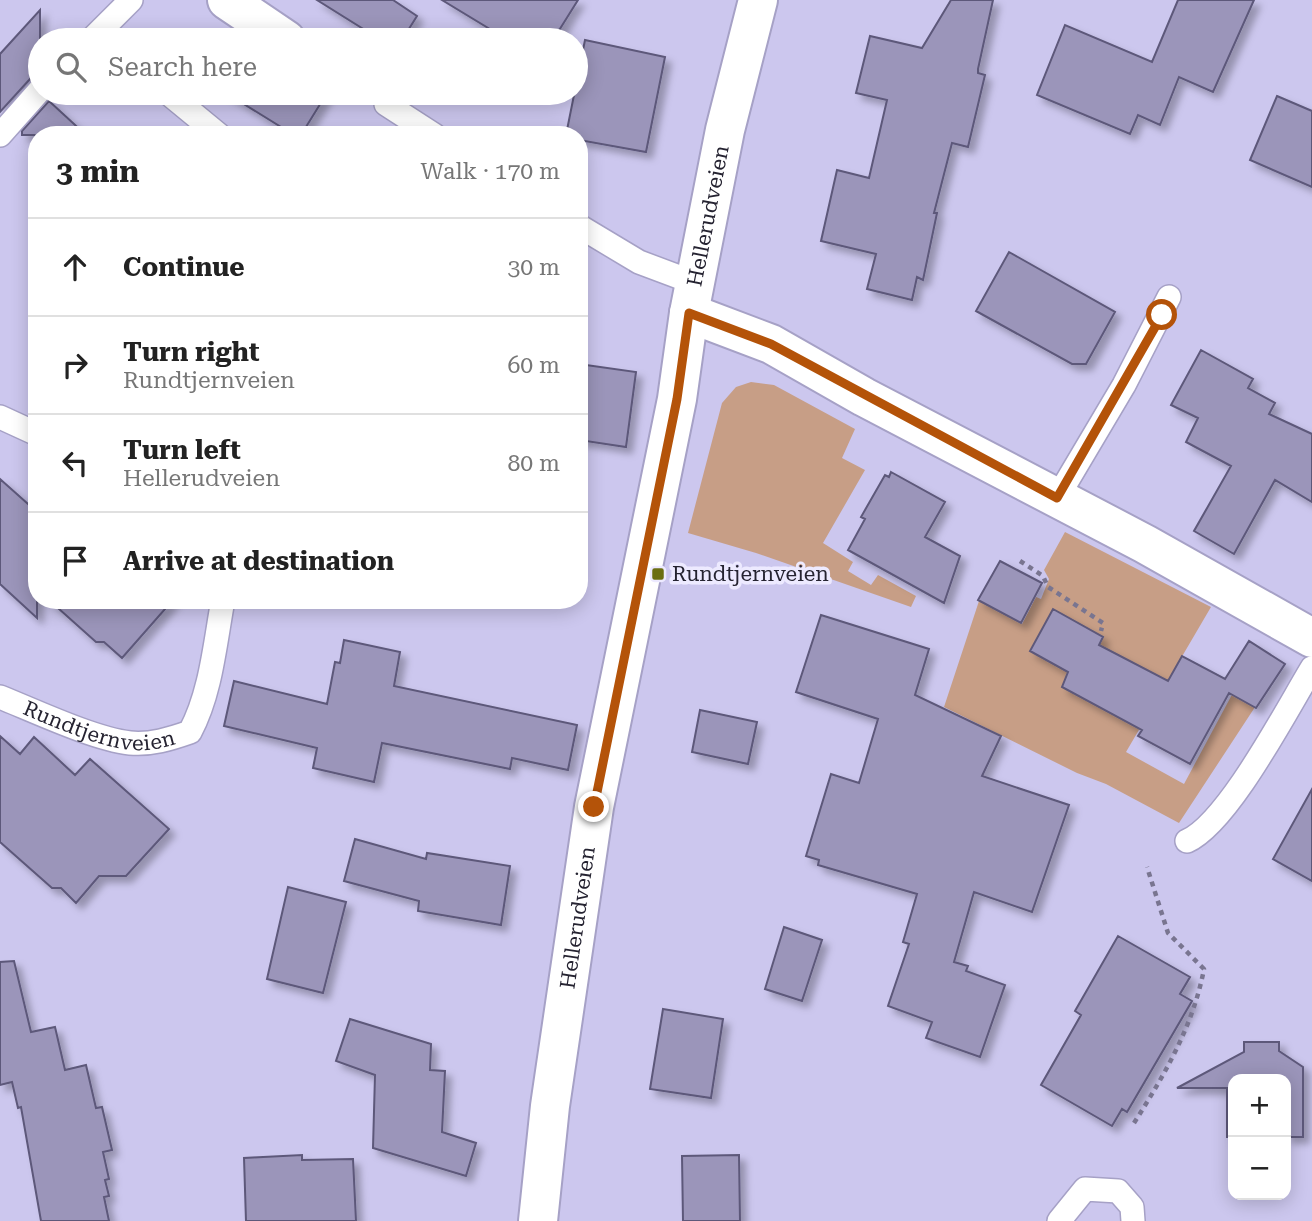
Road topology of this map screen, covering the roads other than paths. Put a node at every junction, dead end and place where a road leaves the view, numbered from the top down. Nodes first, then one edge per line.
1 (131, 0) edge
2 (227, 0) edge
3 (758, 0) edge
4 (103, 28) edge
5 (268, 28) edge
6 (28, 104) edge
7 (183, 105) edge
8 (388, 105) edge
9 (208, 126) edge
10 (420, 126) edge
11 (0, 135) edge
12 (588, 231) edge
13 (692, 298) junction
14 (1169, 298) dead end
15 (0, 417) edge
16 (28, 430) edge
17 (1057, 498) junction
18 (221, 609) edge
19 (1312, 638) edge
20 (1312, 668) edge
21 (0, 697) edge
22 (1187, 841) dead end
23 (538, 1221) edge
24 (1059, 1221) edge
25 (1133, 1221) edge

1 - 4 lane
2 - 5 street
3 - 13 street, Hellerudveien
6 - 11 lane
7 - 9 lane
8 - 10 lane
12 - 13 lane
13 - 17 street
13 - 23 street, Hellerudveien
14 - 17 lane
15 - 16 lane
17 - 19 street
18 - 21 lane, Rundtjernveien
20 - 22 lane
24 - 25 lane

